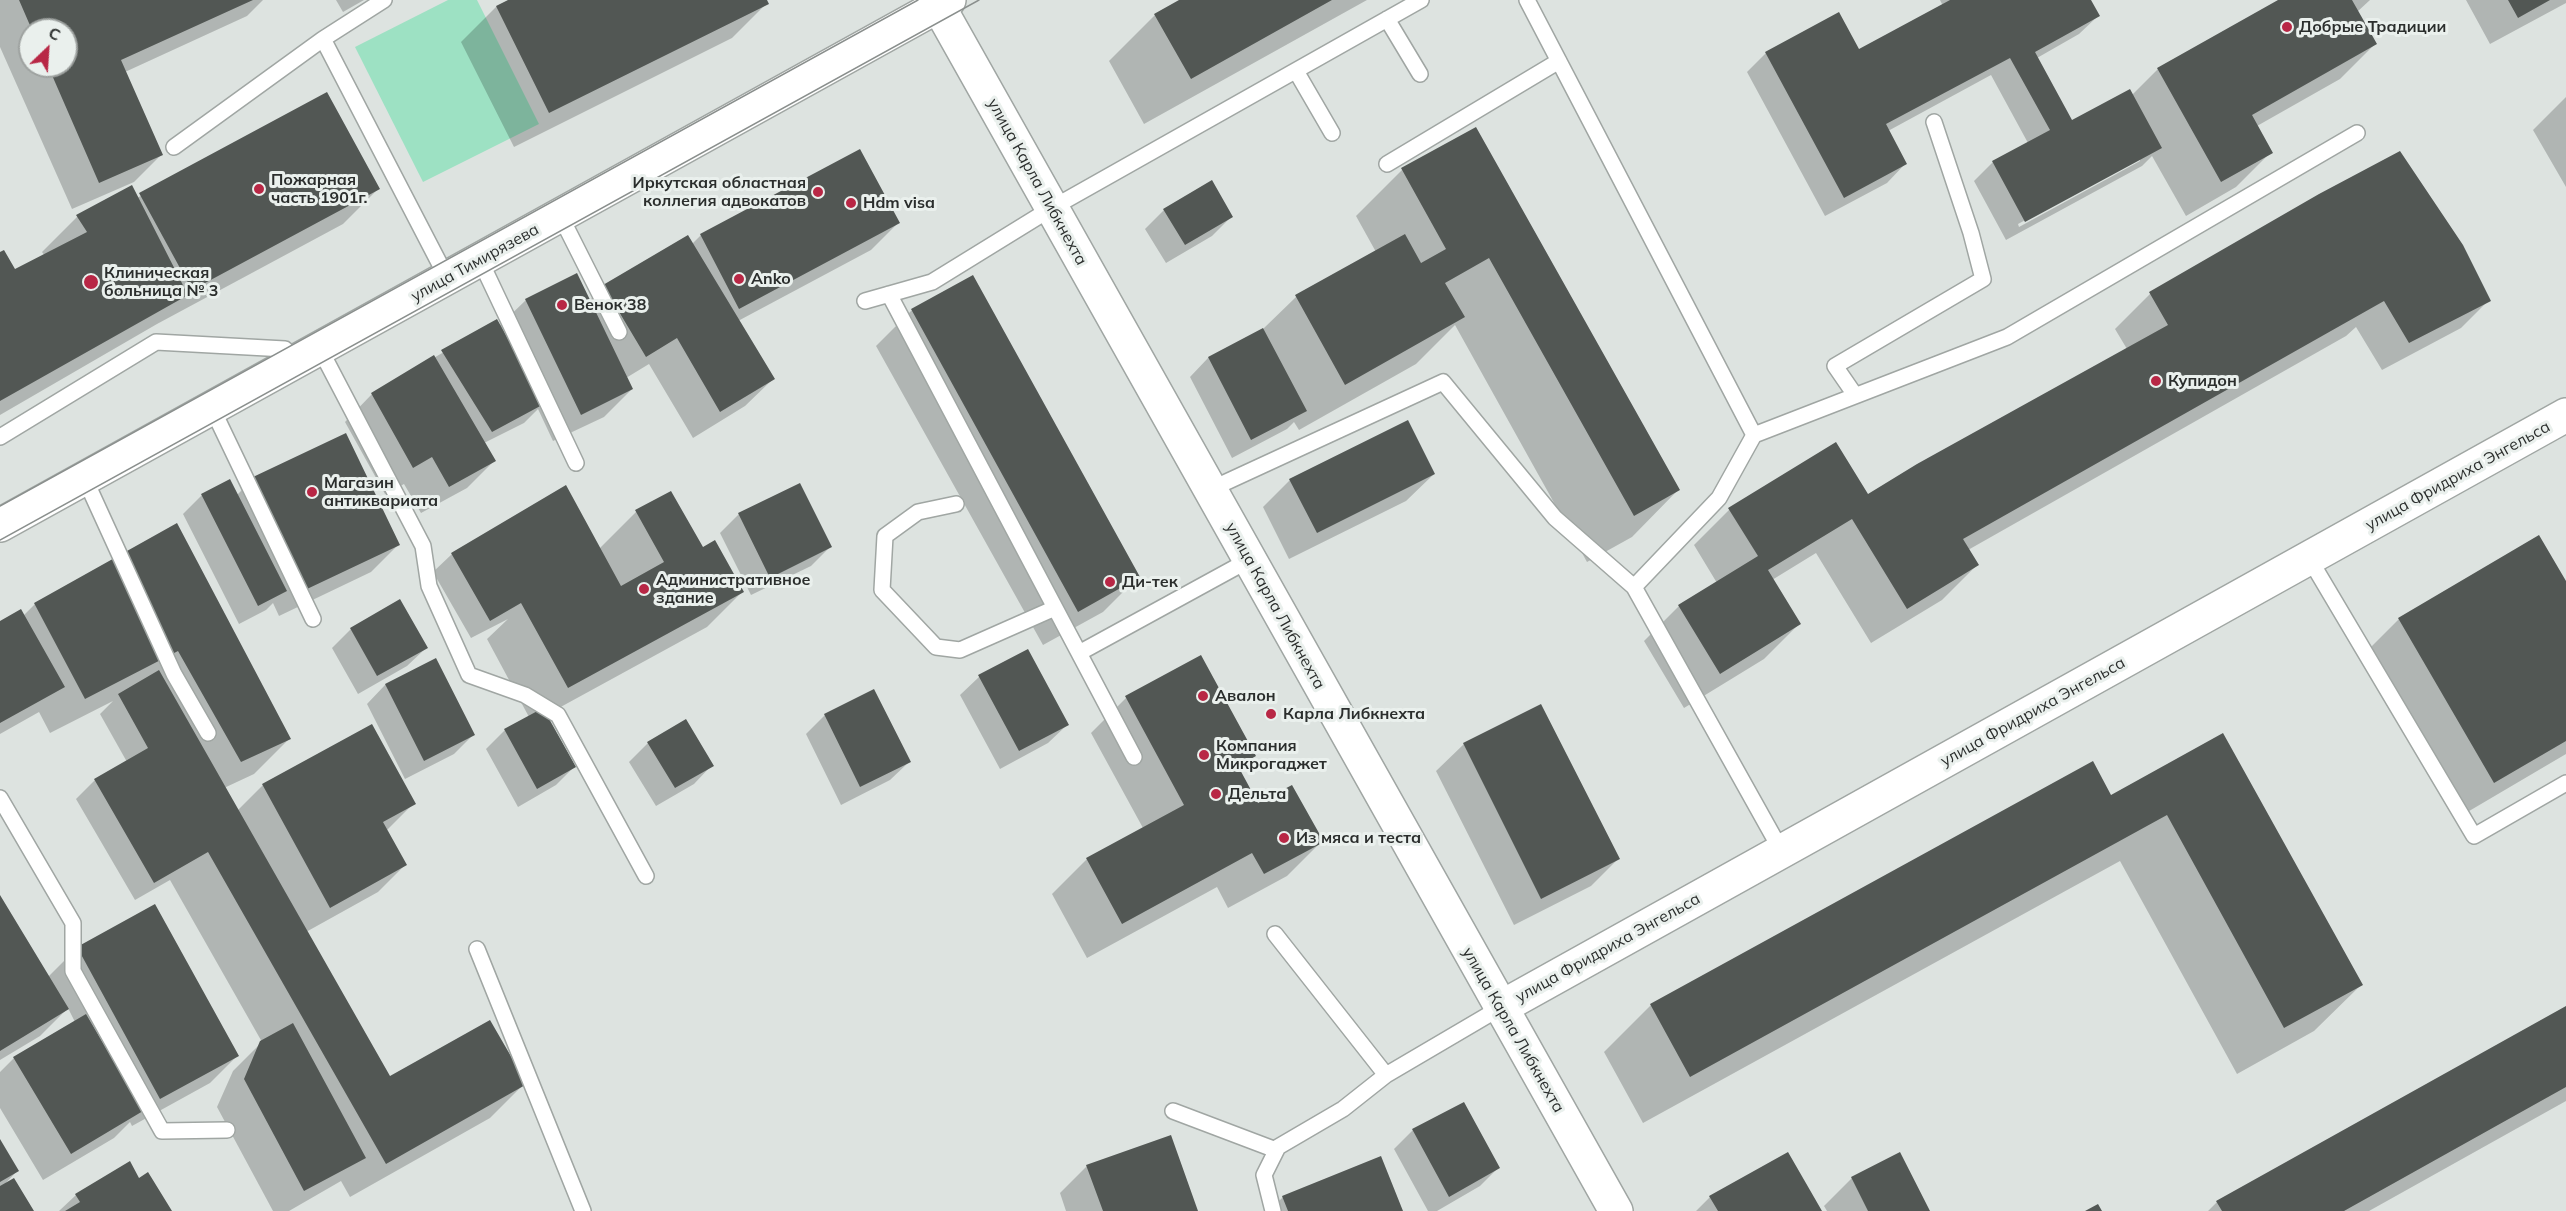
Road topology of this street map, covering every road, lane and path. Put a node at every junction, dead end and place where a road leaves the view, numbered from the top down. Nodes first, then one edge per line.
1 (384, 0) edge
2 (1421, 0) edge
3 (1527, 0) edge
4 (941, 2) edge
5 (1387, 19) junction
6 (323, 39) junction
7 (1559, 61) junction
8 (1296, 71) junction
9 (1420, 74) dead end
10 (1934, 122) dead end
11 (1332, 133) dead end
12 (2357, 133) dead end
13 (174, 147) dead end
14 (1387, 164) dead end
15 (1052, 208) junction
16 (560, 215) junction
17 (480, 260) junction
18 (447, 278) junction
19 (889, 294) junction
20 (865, 301) dead end
21 (620, 333) dead end
22 (285, 349) dead end
23 (320, 349) junction
24 (1855, 395) junction
25 (212, 408) junction
26 (2566, 416) edge
27 (1754, 435) junction
28 (0, 437) edge
29 (576, 463) dead end
30 (85, 478) junction
31 (1209, 490) junction
32 (956, 504) dead end
33 (0, 525) edge
34 (2309, 558) junction
35 (1249, 560) junction
36 (1634, 587) junction
37 (1055, 608) junction
38 (313, 620) dead end
39 (1079, 653) junction
40 (208, 733) dead end
41 (1134, 757) dead end
42 (2566, 783) edge
43 (0, 798) edge
44 (1782, 852) junction
45 (646, 876) dead end
46 (1275, 934) dead end
47 (477, 949) dead end
48 (1500, 1008) junction
49 (1386, 1075) junction
50 (1173, 1111) dead end
51 (227, 1131) dead end
52 (1276, 1150) junction
53 (583, 1211) edge
54 (1273, 1211) edge
55 (1616, 1211) edge

1 - 6 lane
2 - 5 lane
3 - 7 lane
4 - 15 street, улица Карла Либкнехта
4 - 16 street, улица Тимирязева
5 - 8 lane
5 - 9 lane
6 - 13 lane
6 - 18 lane
7 - 14 lane
7 - 27 lane
8 - 11 lane
8 - 15 lane
10 - 24 lane
12 - 24 lane
15 - 19 lane
15 - 31 street, улица Карла Либкнехта
16 - 17 street, улица Тимирязева
16 - 21 lane
17 - 18 street, улица Тимирязева
17 - 29 lane
18 - 23 street, улица Тимирязева
19 - 20 lane
19 - 37 lane
22 - 28 lane
23 - 25 street, улица Тимирязева
23 - 45 lane
24 - 27 lane
25 - 30 street, улица Тимирязева
25 - 38 lane
26 - 34 street, улица Фридриха Энгельса
27 - 36 lane
30 - 33 street, улица Тимирязева
30 - 40 lane
31 - 35 street, улица Карла Либкнехта
31 - 36 lane
32 - 37 lane
34 - 42 lane
34 - 44 street, улица Фридриха Энгельса
35 - 39 lane
35 - 48 street, улица Карла Либкнехта
36 - 44 lane
37 - 39 lane
39 - 41 lane
43 - 51 lane
44 - 48 street, улица Фридриха Энгельса
46 - 49 lane
47 - 53 lane
48 - 49 lane
48 - 55 street, улица Карла Либкнехта
49 - 52 lane
50 - 52 lane
52 - 54 lane

